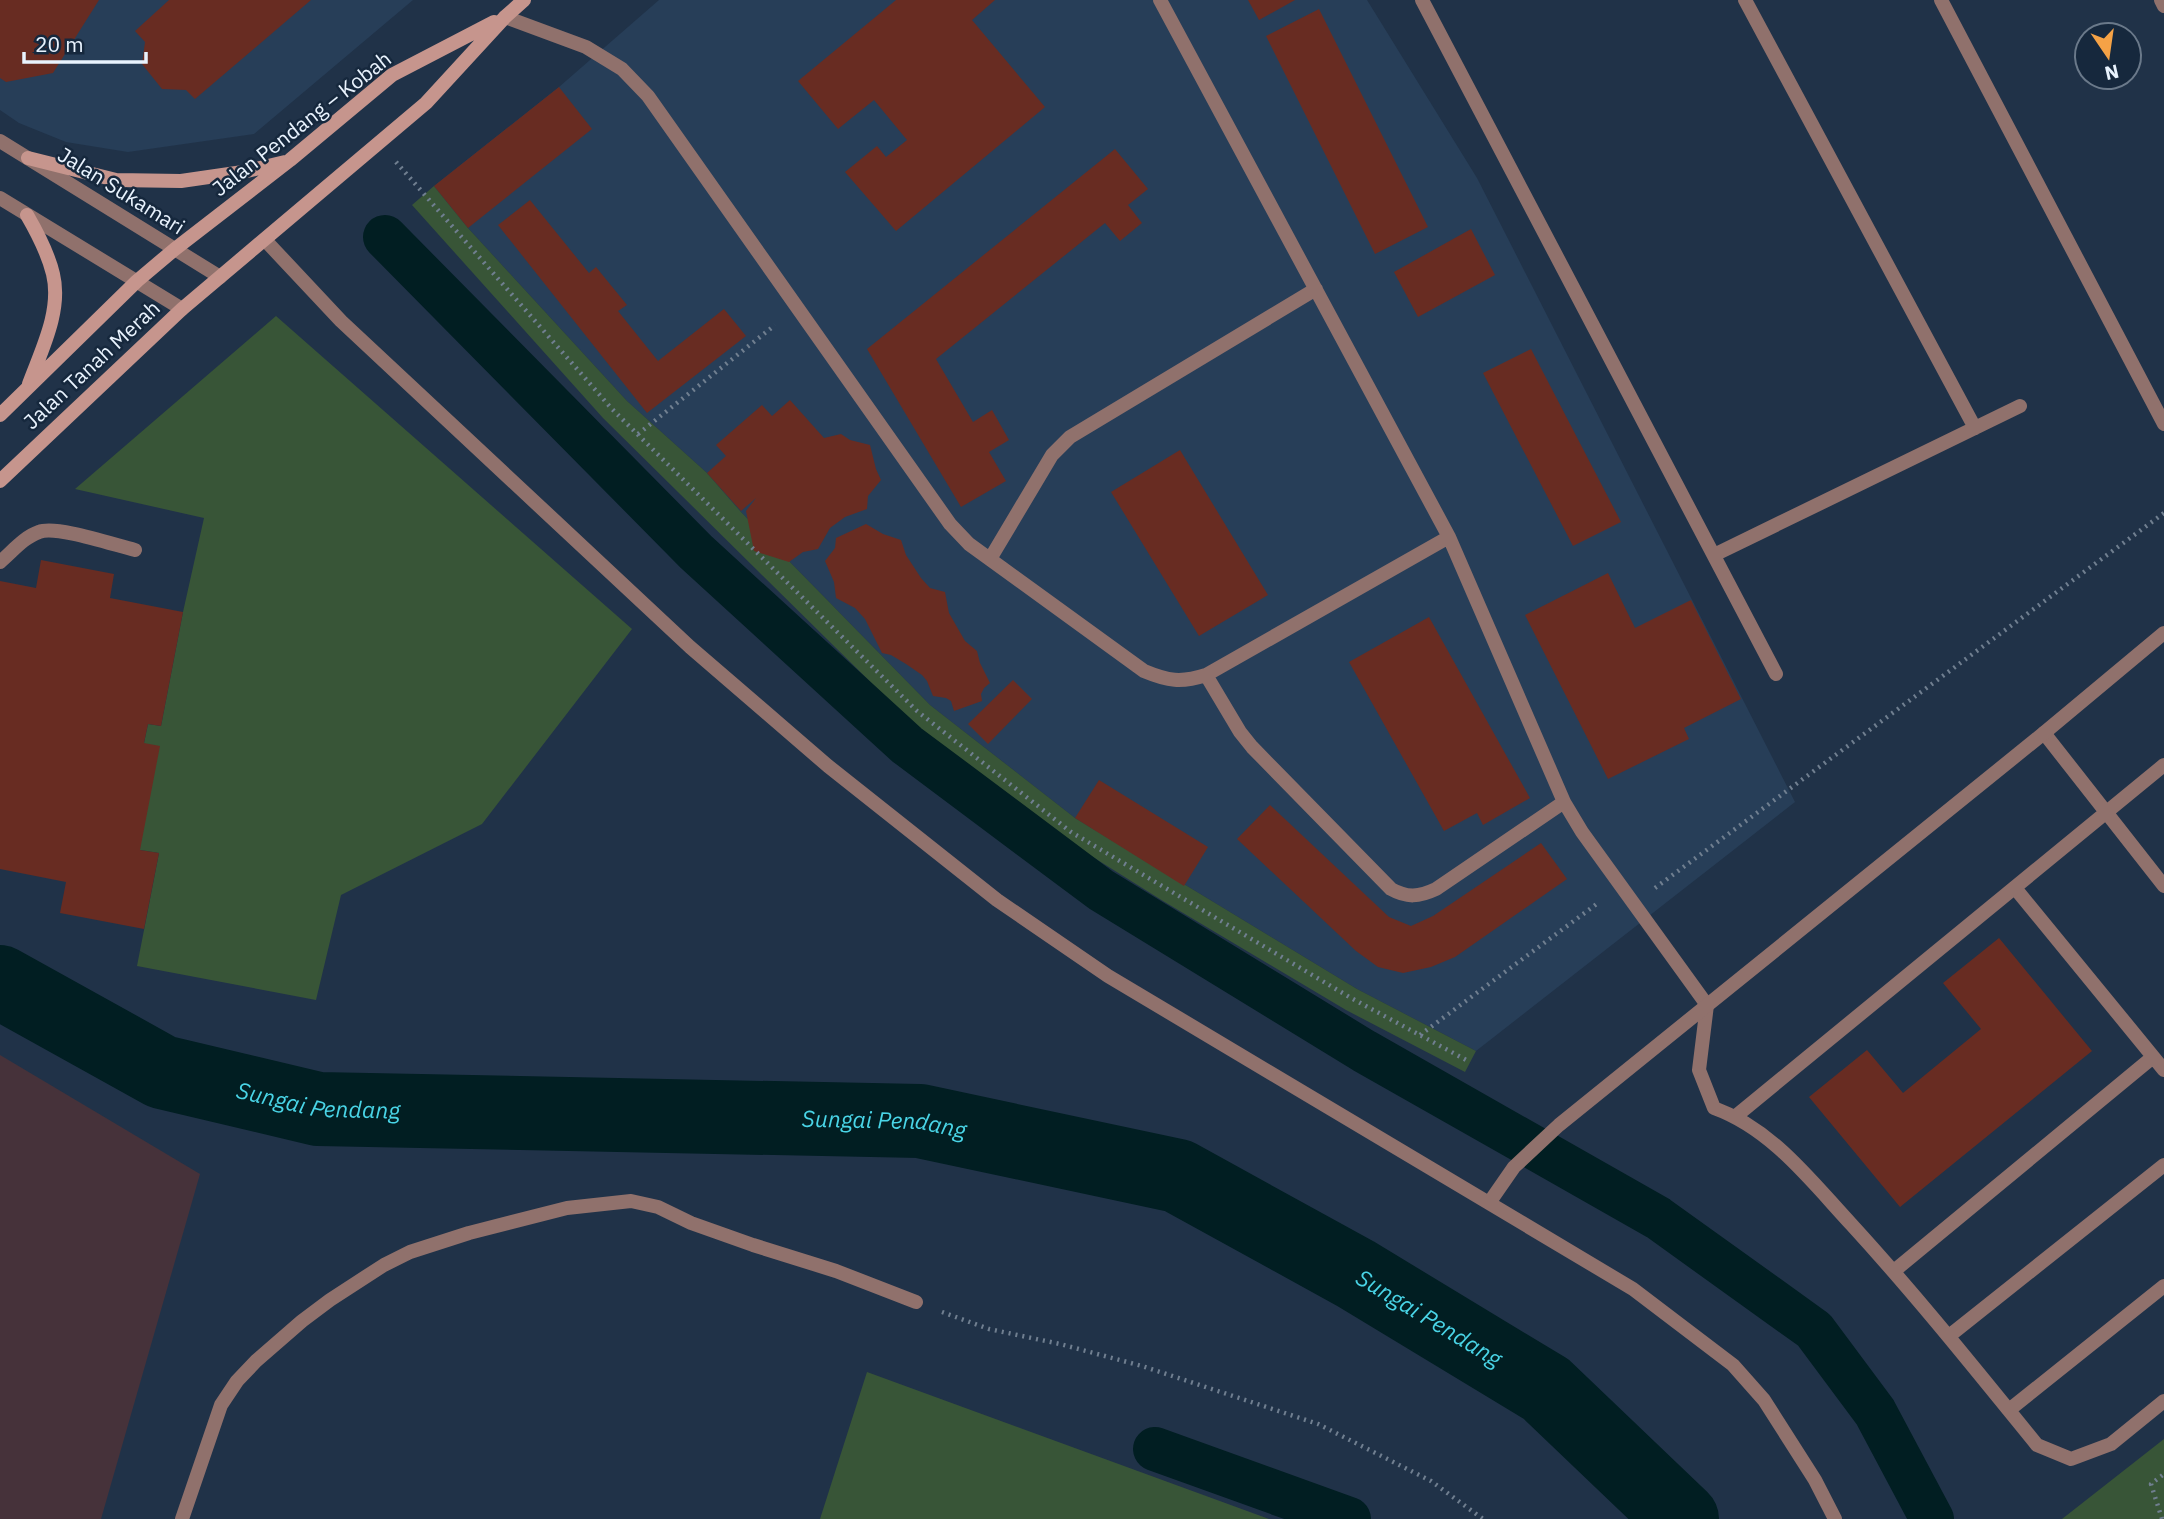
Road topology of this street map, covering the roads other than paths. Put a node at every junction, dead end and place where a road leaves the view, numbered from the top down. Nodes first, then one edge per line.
1 (524, 0) edge
2 (1160, 0) edge
3 (1422, 0) edge
4 (1745, 0) edge
5 (1941, 0) edge
6 (2161, 0) edge
7 (2164, 6) edge
8 (505, 17) junction
9 (0, 141) edge
10 (28, 158) junction
11 (290, 160) junction
12 (0, 198) edge
13 (27, 215) junction
14 (265, 240) junction
15 (176, 249) junction
16 (220, 277) junction
17 (137, 281) junction
18 (1316, 289) junction
19 (182, 309) junction
20 (27, 388) junction
21 (2020, 406) dead end
22 (0, 415) edge
23 (2164, 424) edge
24 (1975, 428) junction
25 (0, 481) edge
26 (1449, 537) junction
27 (135, 550) dead end
28 (1714, 555) junction
29 (990, 559) junction
30 (0, 562) edge
31 (2164, 634) edge
32 (1776, 674) dead end
33 (1206, 675) junction
34 (2044, 733) junction
35 (2164, 765) edge
36 (1564, 802) junction
37 (2105, 813) junction
38 (2164, 886) edge
39 (2015, 888) junction
40 (1707, 1005) junction
41 (2153, 1057) junction
42 (2164, 1070) edge
43 (1736, 1116) junction
44 (2164, 1165) edge
45 (1489, 1203) junction
46 (1894, 1271) junction
47 (2164, 1286) edge
48 (916, 1303) road end
49 (1949, 1336) junction
50 (2164, 1401) edge
51 (2009, 1410) junction
52 (182, 1519) edge
53 (1835, 1519) edge

1 - 8 main road, Jalan Pendang – Kobah
2 - 18 street
3 - 28 street
4 - 24 street
5 - 23 street
6 - 7 street
8 - 11 main road, Jalan Pendang – Kobah
8 - 14 main road, Jalan Pendang – Kobah
8 - 29 street
9 - 10 street, Jalan Sukamari
10 - 11 main road
10 - 15 street, Jalan Sukamari
11 - 15 main road, Jalan Pendang – Kobah
12 - 13 street
13 - 17 street
13 - 20 main road
14 - 16 main road, Jalan Pendang – Kobah
14 - 45 street
15 - 16 street, Jalan Sukamari
15 - 17 main road, Jalan Pendang – Kobah
16 - 19 main road, Jalan Pendang – Kobah
17 - 19 street
17 - 20 main road, Jalan Tanah Merah
18 - 26 street
18 - 29 street
19 - 25 main road, Jalan Tanah Merah
20 - 22 main road, Jalan Tanah Merah
21 - 24 street
24 - 28 street
26 - 33 street
26 - 36 street
27 - 30 street
28 - 32 street
29 - 33 street
31 - 34 street
33 - 36 street
34 - 37 street
34 - 40 street
35 - 37 street
36 - 40 street
37 - 38 street
37 - 39 street
39 - 41 street
39 - 43 street
40 - 43 street
40 - 45 street
41 - 42 street
41 - 46 street
43 - 46 street
44 - 49 street
45 - 53 street
46 - 49 street
47 - 51 street
48 - 52 street
49 - 51 street
50 - 51 street

